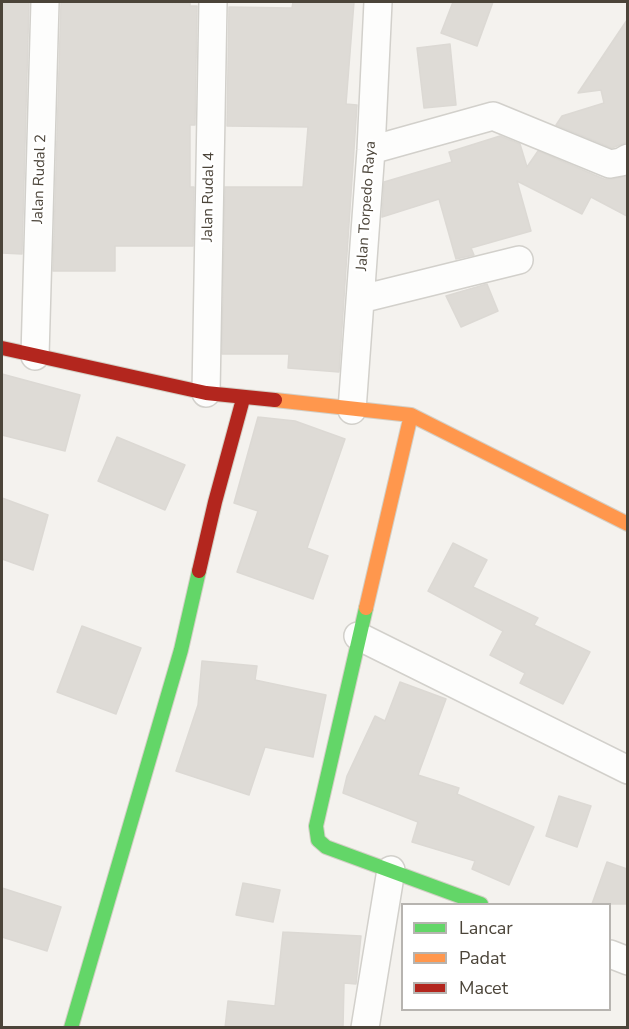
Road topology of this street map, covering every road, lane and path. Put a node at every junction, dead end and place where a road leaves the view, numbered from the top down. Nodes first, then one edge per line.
1 (45, 2) edge
2 (213, 2) edge
3 (378, 2) edge
4 (371, 150) junction
5 (627, 158) edge
6 (519, 260) dead end
7 (361, 300) junction
8 (2, 348) edge
9 (35, 356) junction
10 (206, 393) junction
11 (243, 399) junction
12 (352, 410) junction
13 (411, 415) junction
14 (627, 524) edge
15 (358, 636) junction
16 (627, 770) edge
17 (391, 870) junction
18 (478, 903) edge
19 (611, 955) edge
20 (627, 961) edge
21 (71, 1028) edge
22 (365, 1028) edge

1 - 9 street, Jalan Rudal 2
2 - 10 street, Jalan Rudal 4
3 - 4 street, Jalan Torpedo Raya
4 - 5 street
4 - 7 street, Jalan Torpedo Raya
6 - 7 street
7 - 12 street, Jalan Torpedo Raya
8 - 9 street
9 - 10 street
10 - 11 street
11 - 12 street
11 - 21 street
12 - 13 street
13 - 14 street
13 - 15 street
15 - 16 street
15 - 17 street
17 - 18 street
17 - 22 street
19 - 20 street

